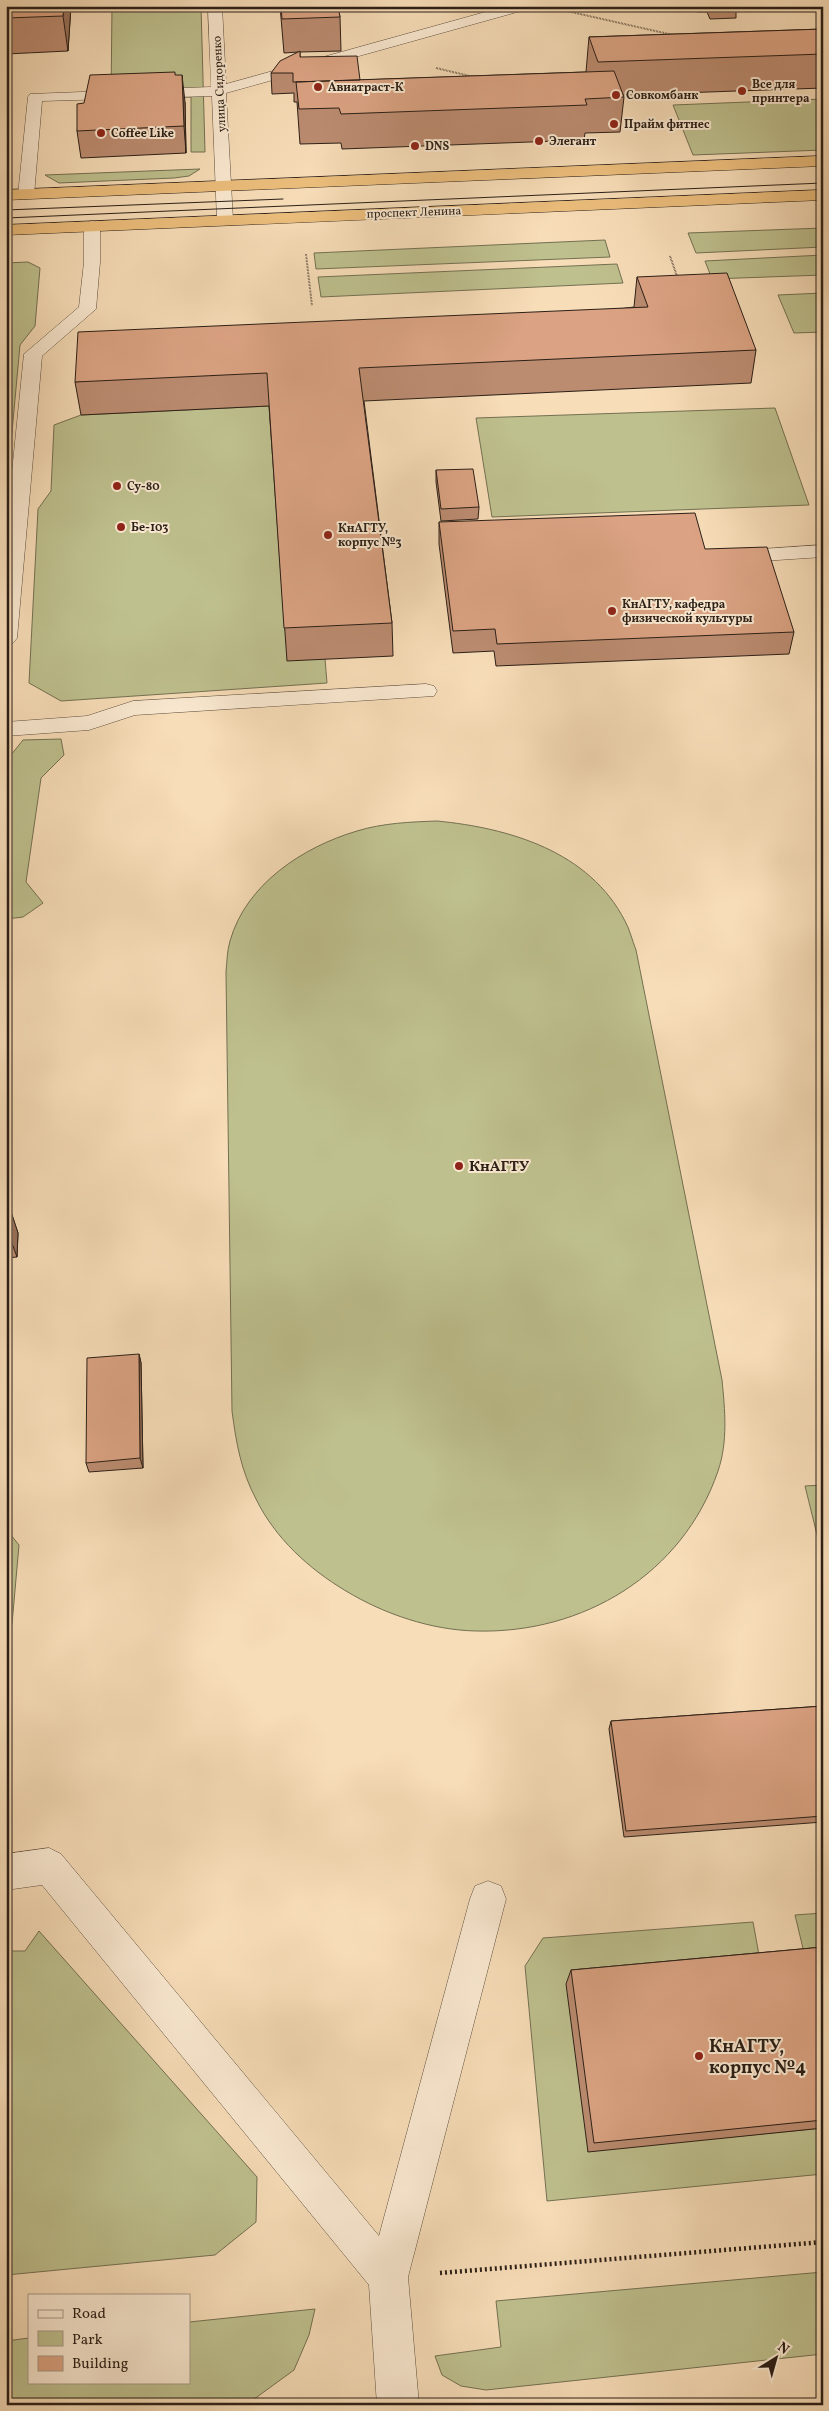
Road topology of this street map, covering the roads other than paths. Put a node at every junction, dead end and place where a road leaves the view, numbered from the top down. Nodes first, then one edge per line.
1 (215, 6) edge
2 (523, 6) edge
3 (218, 91) junction
4 (823, 161) edge
5 (224, 186) junction
6 (6, 195) edge
7 (26, 195) junction
8 (823, 195) edge
9 (225, 220) junction
10 (92, 226) junction
11 (6, 230) edge
12 (823, 551) edge
13 (719, 557) edge
14 (6, 638) edge
15 (426, 691) dead end
16 (6, 728) edge
17 (6, 1872) edge
18 (488, 1899) dead end
19 (388, 2277) junction
20 (398, 2405) edge

1 - 3 street, улица Сидоренко
2 - 3 street
3 - 5 street, улица Сидоренко
3 - 7 street
4 - 5 highway
5 - 7 highway
5 - 9 street, улица Сидоренко
6 - 7 highway
8 - 9 highway, проспект Ленина
9 - 10 highway, проспект Ленина
10 - 11 highway, проспект Ленина
10 - 14 street
12 - 13 street
15 - 16 street
17 - 19 street
18 - 19 street
19 - 20 street

